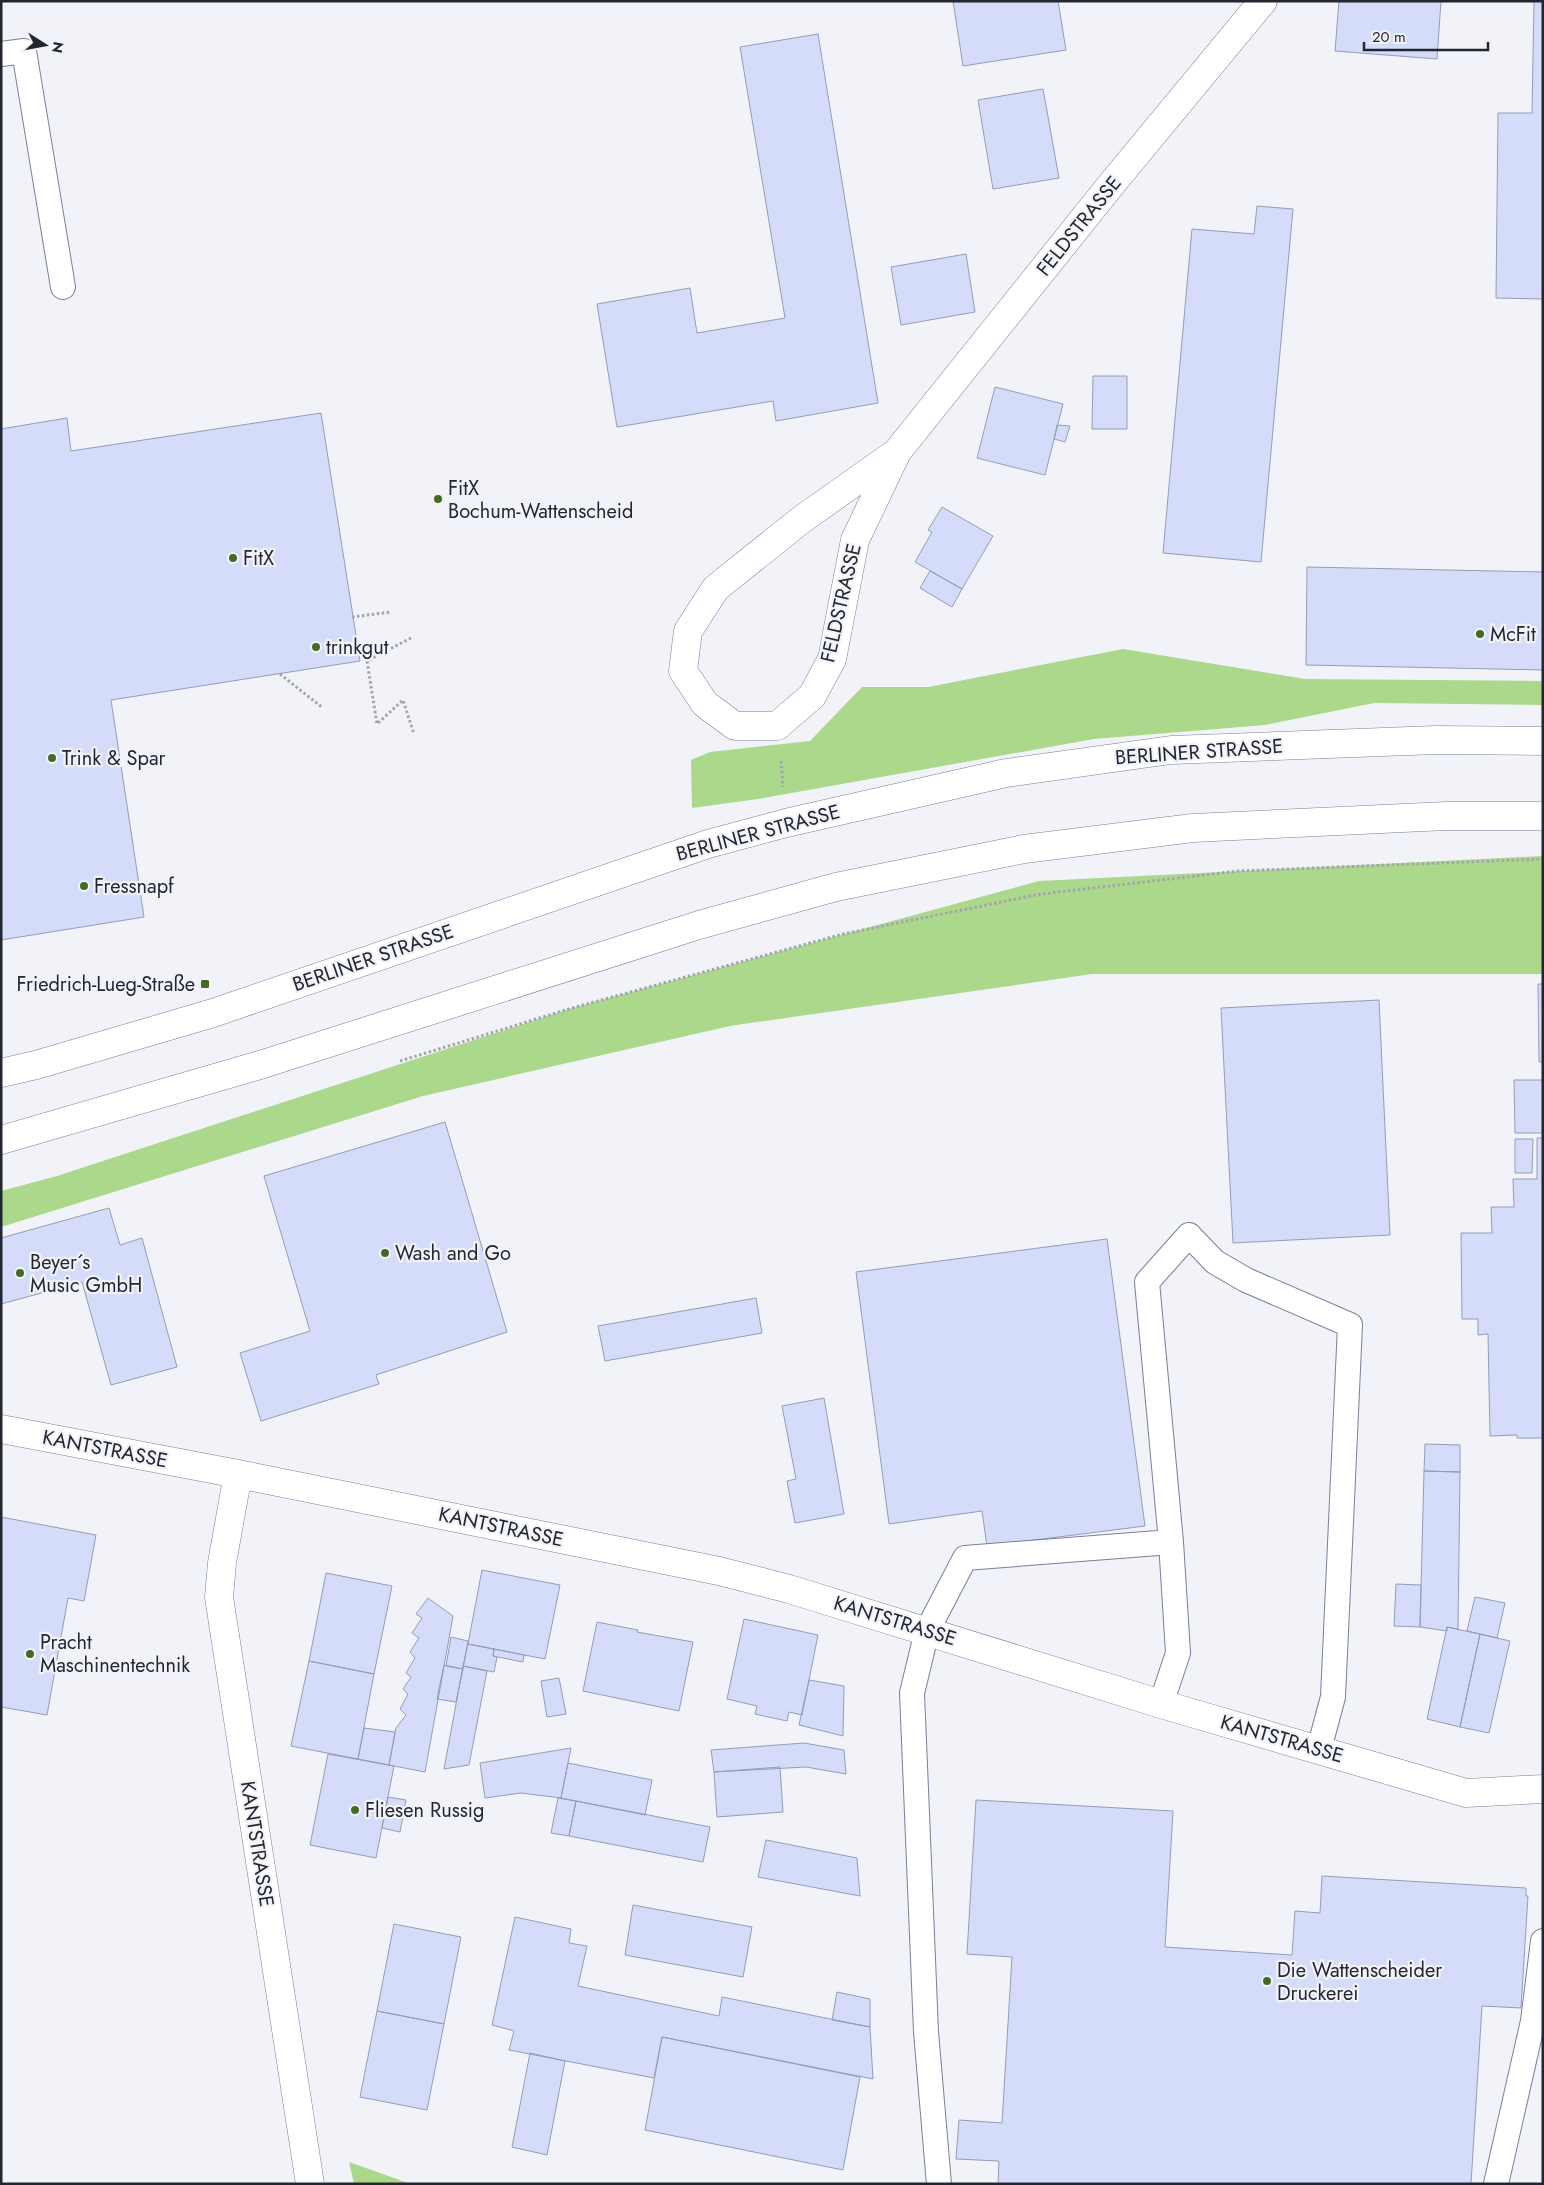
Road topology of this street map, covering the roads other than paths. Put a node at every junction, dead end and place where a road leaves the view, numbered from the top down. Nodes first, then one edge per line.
1 (1263, 1) edge
2 (1, 54) edge
3 (63, 287) dead end
4 (897, 452) junction
5 (1543, 741) edge
6 (1543, 816) edge
7 (1, 1073) edge
8 (1, 1140) edge
9 (1, 1429) edge
10 (238, 1474) junction
11 (1171, 1542) junction
12 (927, 1631) junction
13 (1161, 1704) junction
14 (1319, 1749) junction
15 (1543, 1789) edge
16 (1543, 1941) edge
17 (310, 2184) edge
18 (939, 2184) edge
19 (1496, 2184) edge

1 - 4 street, FELDSTRASSE
2 - 3 lane
4 - 4 street, FELDSTRASSE
5 - 7 street, BERLINER STRASSE
6 - 8 street
9 - 10 street, KANTSTRASSE
10 - 12 street, KANTSTRASSE
10 - 17 street, KANTSTRASSE
11 - 12 lane
11 - 13 lane
11 - 14 lane
12 - 13 street, KANTSTRASSE
12 - 18 lane
13 - 14 street, KANTSTRASSE
14 - 15 street, KANTSTRASSE
16 - 19 lane

